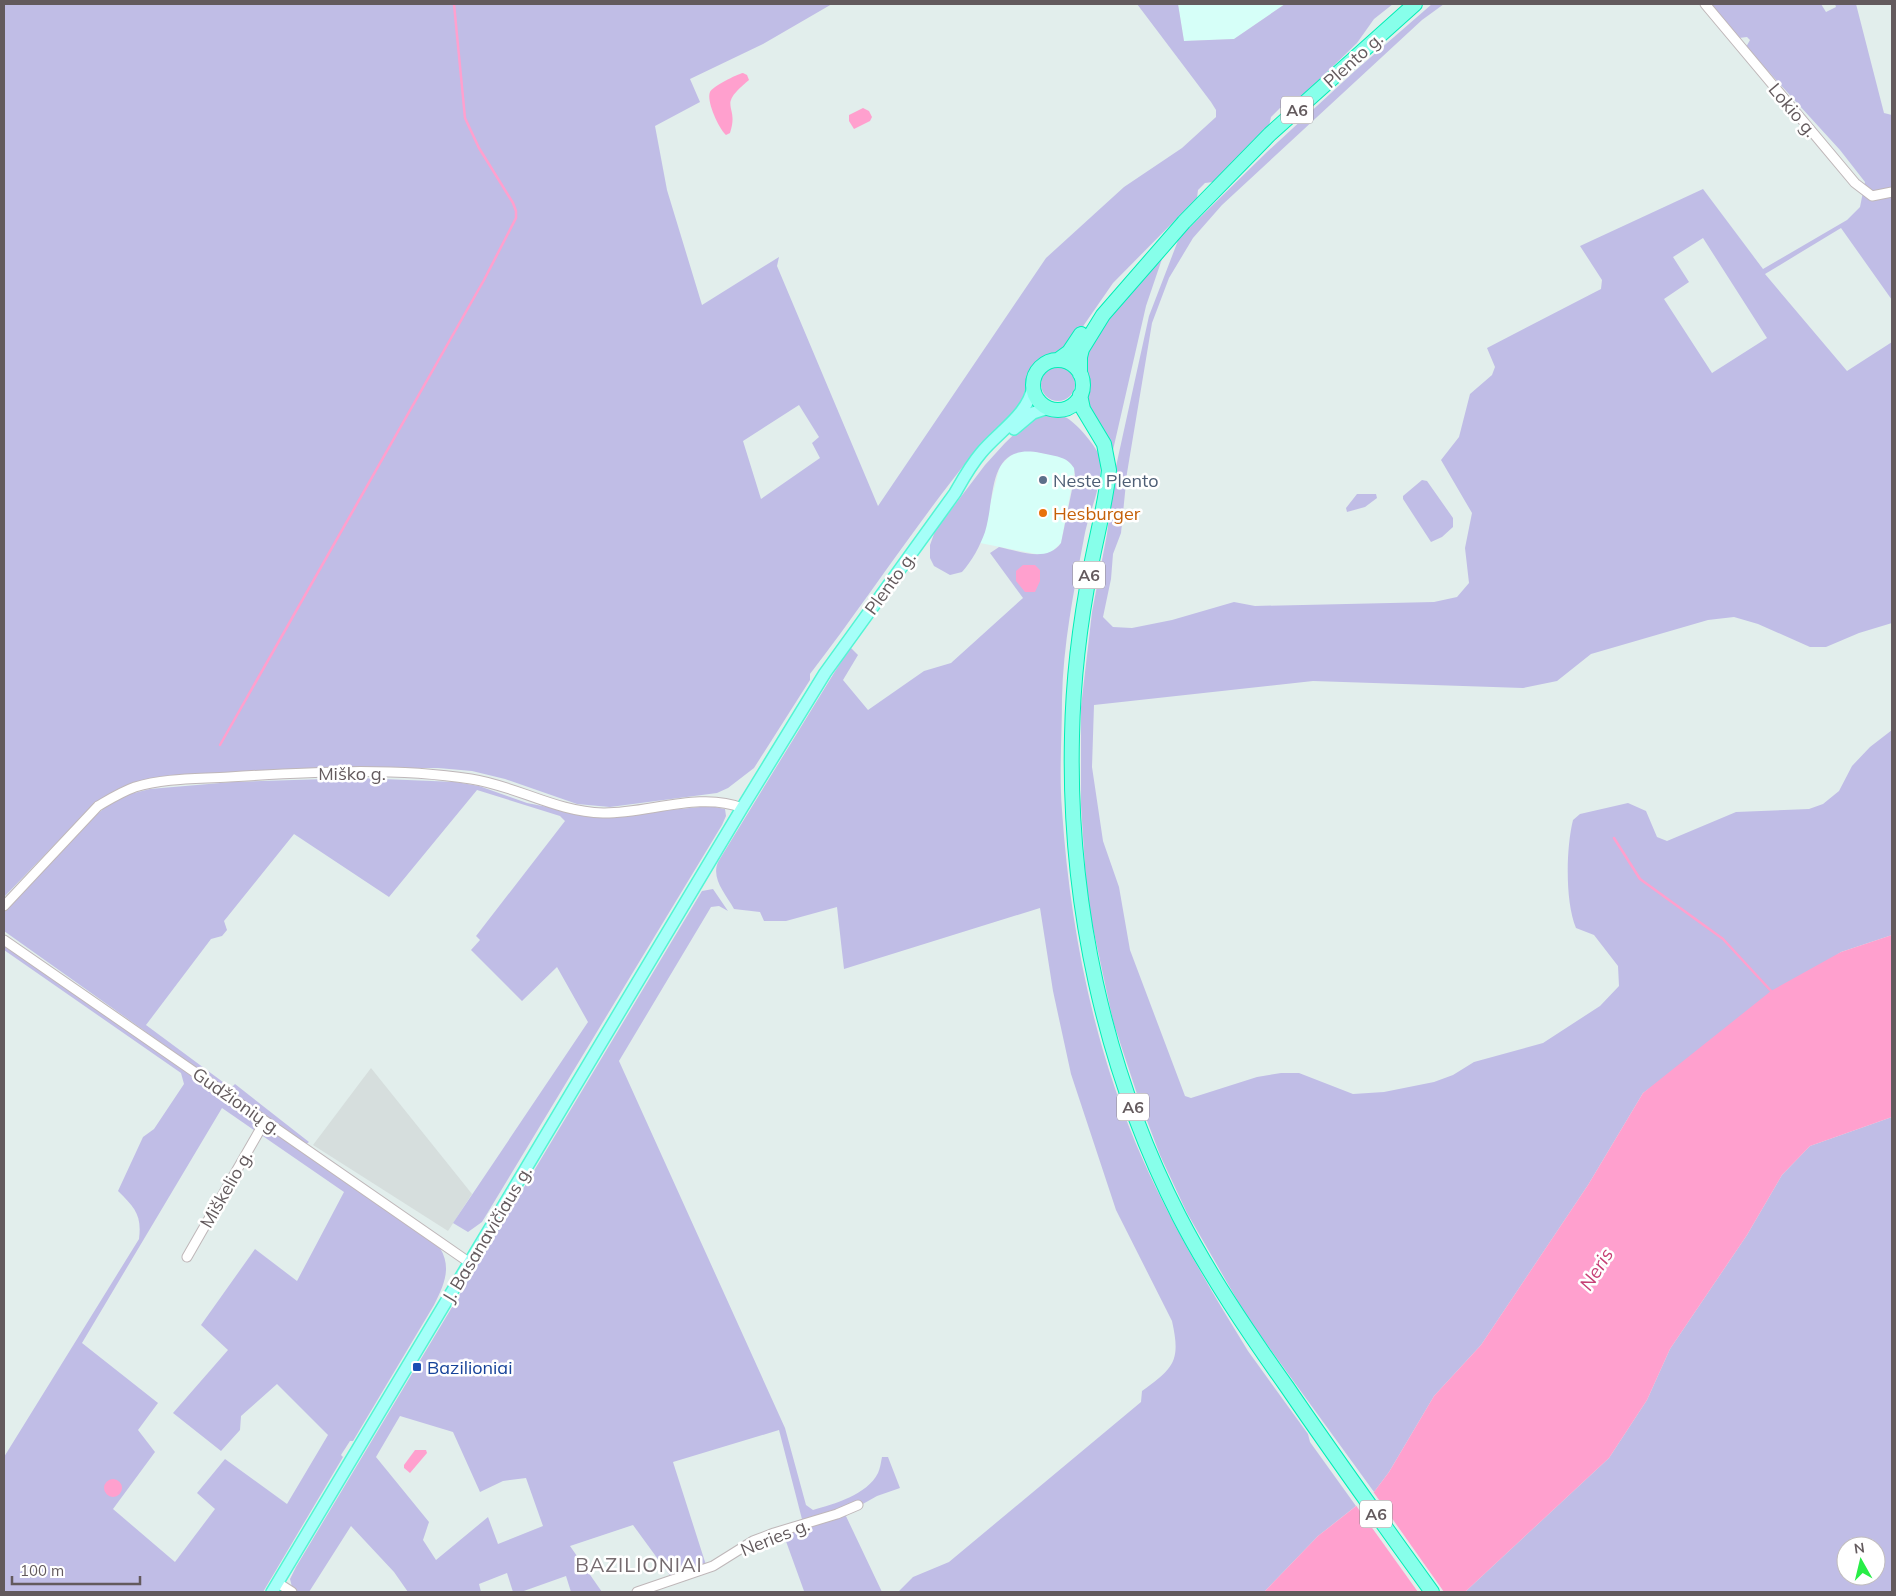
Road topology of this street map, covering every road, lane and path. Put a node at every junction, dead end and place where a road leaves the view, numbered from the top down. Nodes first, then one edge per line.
1 (1415, 4) edge
2 (1705, 4) edge
3 (1892, 192) edge
4 (1184, 222) junction
5 (1058, 360) junction
6 (1080, 374) junction
7 (1033, 386) junction
8 (1080, 395) junction
9 (1054, 408) junction
10 (1107, 457) junction
11 (955, 493) junction
12 (742, 808) junction
13 (4, 906) edge
14 (4, 940) edge
15 (265, 1121) junction
16 (187, 1257) dead end
17 (470, 1263) junction
18 (858, 1505) dead end
19 (275, 1587) edge
20 (292, 1592) edge
21 (637, 1592) edge
22 (1432, 1592) edge

1 - 4 highway, Plento g. / A6
2 - 3 street, Lokio g.
4 - 5 highway, Plento g. / A6
4 - 6 highway, Plento g. / A6
5 - 6 highway
5 - 7 highway
6 - 8 highway
7 - 9 highway
7 - 11 main road, Plento g.
8 - 9 highway
8 - 10 highway, A6
9 - 10 highway, A6
9 - 11 main road, Plento g.
10 - 22 highway, A6
11 - 12 main road, Plento g.
12 - 13 street, Miško g.
12 - 17 main road, J. Basanavičiaus g.
14 - 15 street, Gudžionių g.
15 - 16 street, Miškelio g.
15 - 17 street, Gudžionių g.
17 - 19 main road, J. Basanavičiaus g.
18 - 21 street, Neries g.
19 - 20 street

